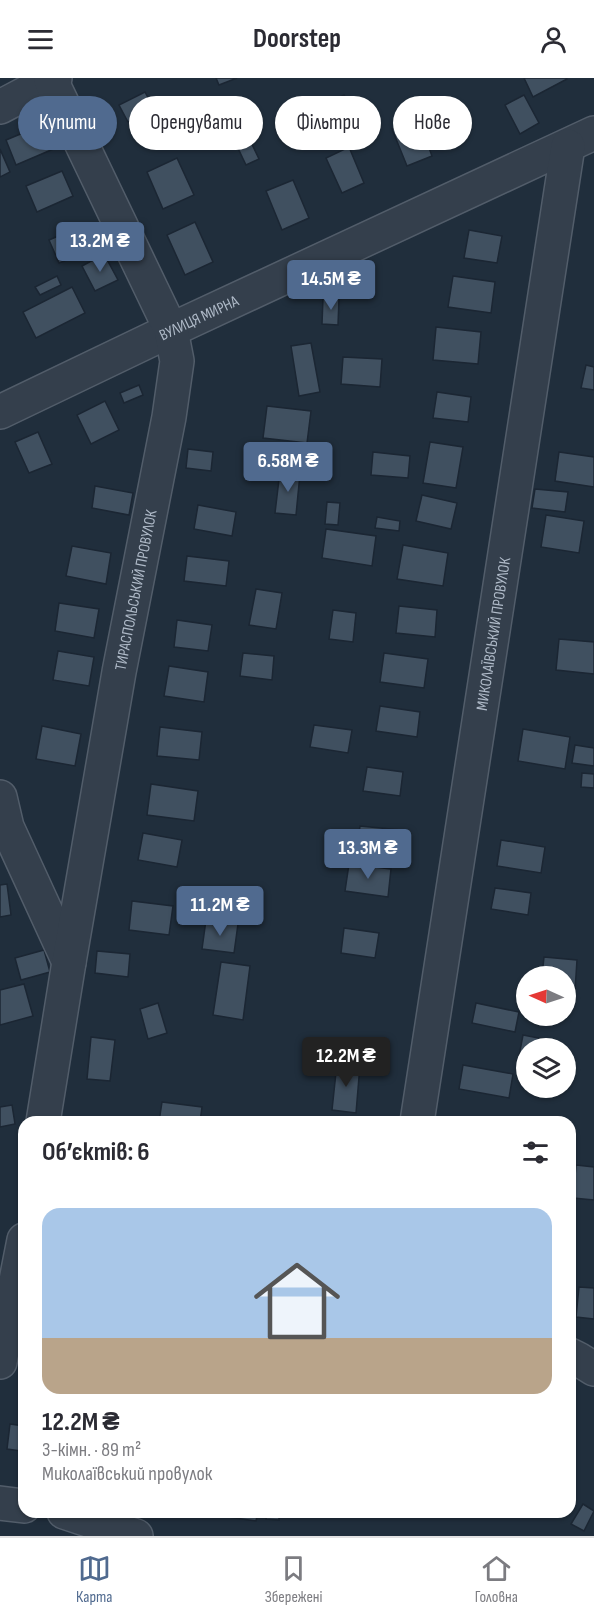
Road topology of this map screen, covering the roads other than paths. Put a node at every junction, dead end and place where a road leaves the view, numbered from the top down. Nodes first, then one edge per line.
1 (53, 79) edge
2 (0, 106) edge
3 (581, 140) edge
4 (171, 330) junction
5 (0, 412) edge
6 (0, 796) edge
7 (69, 962) junction
8 (44, 1116) edge
9 (418, 1116) edge
10 (18, 1270) edge
11 (576, 1358) edge
12 (0, 1362) edge
13 (594, 1369) edge
14 (0, 1503) edge
15 (18, 1505) edge
16 (82, 1518) edge
17 (136, 1536) edge

1 - 2 street
1 - 4 street, ТИРАСПОЛЬСЬКИЙ ПРОВУЛОК
3 - 4 street, ВУЛИЦЯ МИРНА
3 - 9 street, МИКОЛАЇВСЬКИЙ ПРОВУЛОК
4 - 5 street, ВУЛИЦЯ МИРНА
4 - 7 street, ТИРАСПОЛЬСЬКИЙ ПРОВУЛОК
6 - 7 street
7 - 8 street, ТИРАСПОЛЬСЬКИЙ ПРОВУЛОК
10 - 12 street
11 - 13 street
14 - 15 street
16 - 17 street

